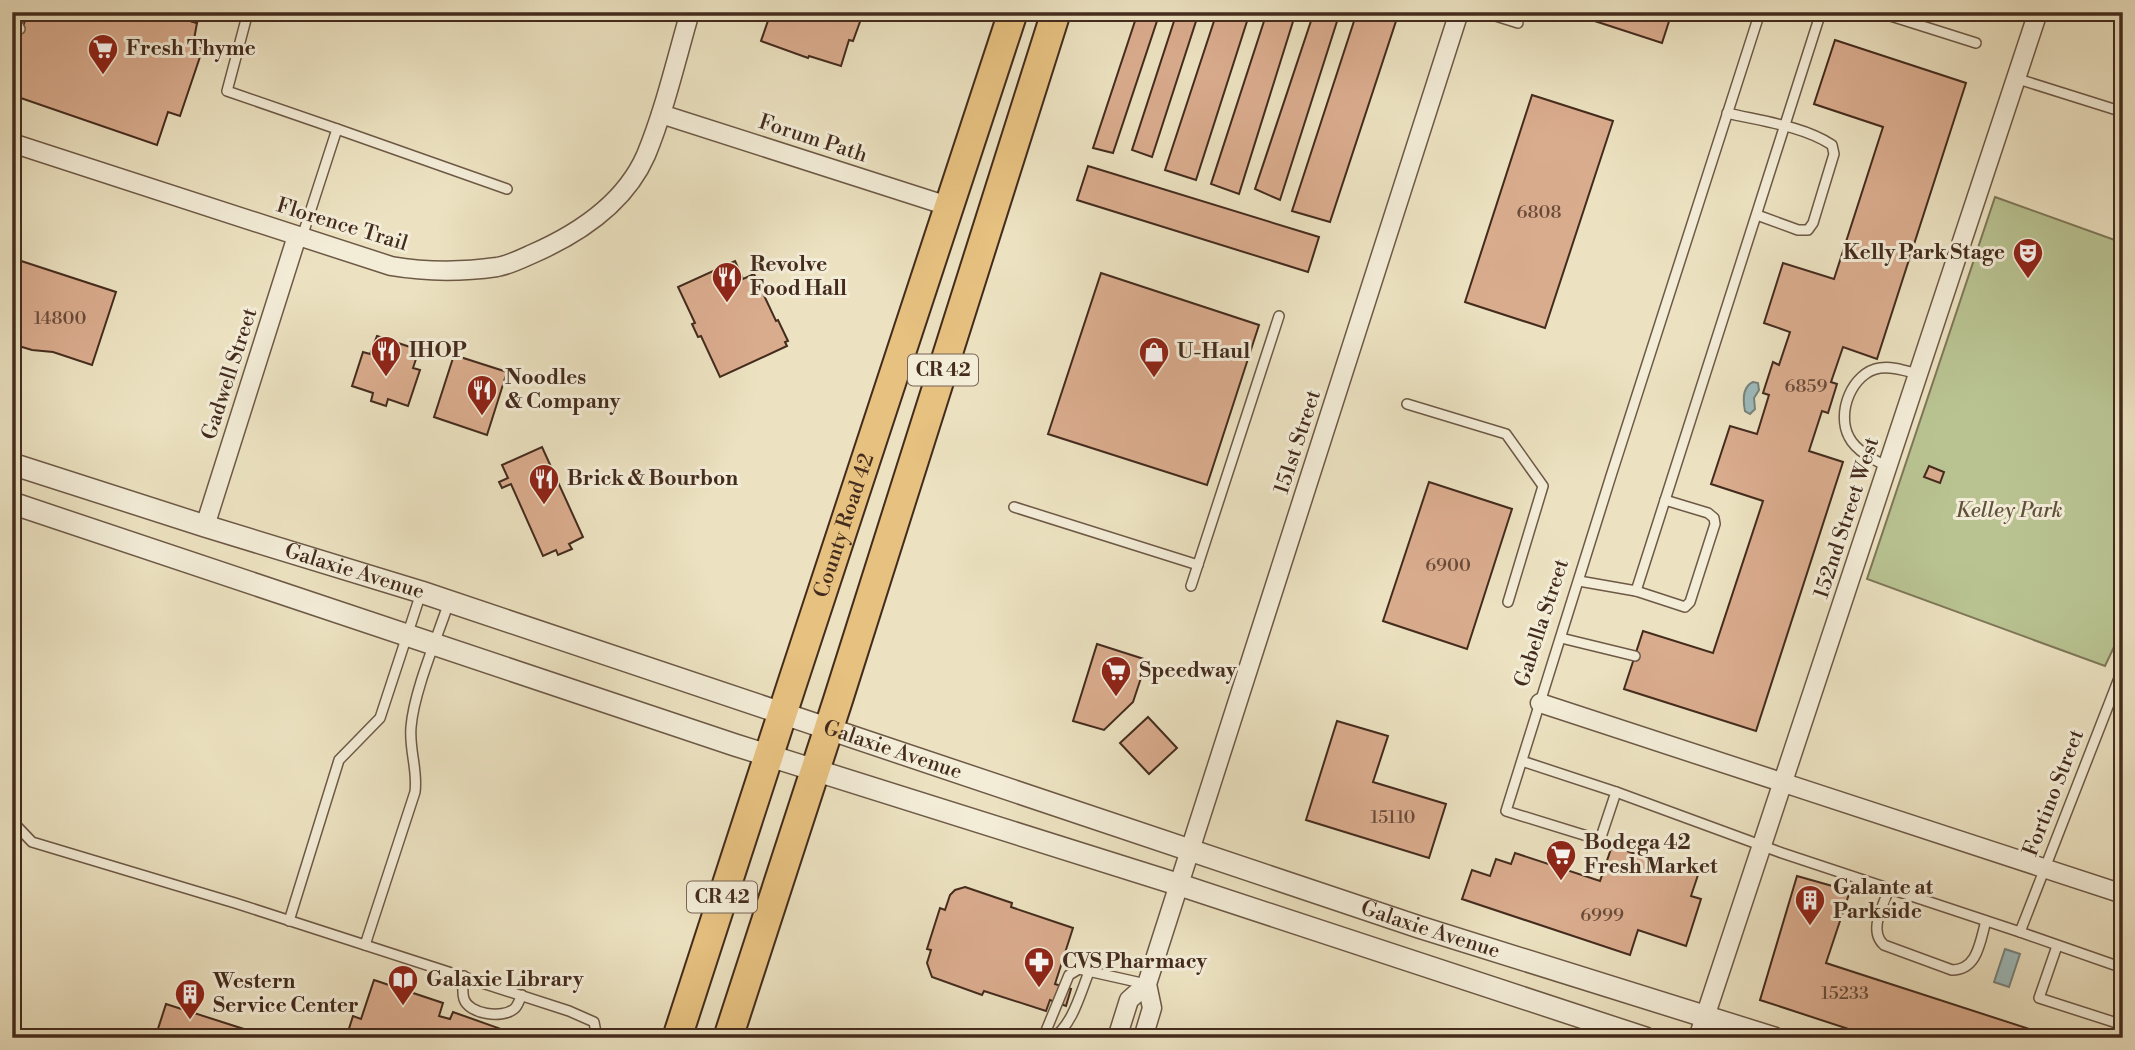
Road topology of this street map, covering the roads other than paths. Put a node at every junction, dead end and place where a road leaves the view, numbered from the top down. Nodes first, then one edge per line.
1 (248, 12) edge
2 (690, 12) edge
3 (1013, 12) edge
4 (1056, 12) edge
5 (1459, 12) edge
6 (1483, 12) edge
7 (1760, 12) edge
8 (1821, 12) edge
9 (1878, 12) edge
10 (2038, 12) edge
11 (12, 14) edge
12 (1518, 23) dead end
13 (20, 29) dead end
14 (1976, 43) dead end
15 (2015, 78) junction
16 (2123, 112) edge
17 (1727, 113) junction
18 (660, 114) junction
19 (1785, 127) junction
20 (337, 129) junction
21 (12, 143) edge
22 (507, 189) dead end
23 (951, 207) junction
24 (1757, 215) junction
25 (300, 237) junction
26 (1279, 316) dead end
27 (1918, 374) junction
28 (1407, 404) dead end
29 (12, 464) edge
30 (1888, 467) junction
31 (1665, 500) junction
32 (12, 503) edge
33 (1014, 507) dead end
34 (205, 526) junction
35 (1198, 565) junction
36 (1579, 581) junction
37 (1191, 586) dead end
38 (1636, 591) junction
39 (421, 592) junction
40 (449, 602) junction
41 (1508, 602) dead end
42 (407, 637) junction
43 (1561, 638) junction
44 (434, 645) junction
45 (1635, 656) dead end
46 (2123, 668) edge
47 (1540, 703) junction
48 (782, 711) junction
49 (829, 727) junction
50 (767, 755) junction
51 (1522, 761) junction
52 (816, 769) junction
53 (1783, 784) junction
54 (1616, 792) junction
55 (12, 821) edge
56 (1762, 845) junction
57 (1191, 851) junction
58 (2043, 869) junction
59 (1180, 885) junction
60 (1888, 888) junction
61 (2123, 894) edge
62 (289, 920) junction
63 (1986, 921) junction
64 (2020, 932) junction
65 (365, 945) junction
66 (2057, 946) junction
67 (2123, 968) edge
68 (1089, 972) junction
69 (464, 976) junction
70 (1147, 984) junction
71 (522, 995) junction
72 (1705, 1015) junction
73 (2123, 1026) edge
74 (597, 1038) edge
75 (677, 1038) edge
76 (729, 1038) edge
77 (1043, 1038) edge
78 (1053, 1038) edge
79 (1117, 1038) edge
80 (1143, 1038) edge
81 (1645, 1038) edge
82 (1698, 1038) edge
83 (1774, 1038) edge

1 - 20 lane
2 - 18 street, Florence Trail
3 - 23 highway, County Road 42 / CR 42
4 - 49 highway, CR 42
5 - 57 street, 151st Street
6 - 12 lane
7 - 17 lane, Gabella Street
8 - 19 lane
9 - 14 lane
10 - 15 street, 152nd Street West
11 - 13 lane
15 - 16 lane
15 - 27 street, 152nd Street West
17 - 19 lane
17 - 36 lane, Gabella Street
18 - 23 street, Forum Path
18 - 25 street, Florence Trail
19 - 24 lane
19 - 24 lane
20 - 22 lane
20 - 25 lane
21 - 25 street, Florence Trail
23 - 48 highway, County Road 42 / CR 42
24 - 31 lane
25 - 34 street, Gadwell Street
26 - 35 lane
27 - 30 street, 152nd Street West
27 - 30 lane
28 - 41 lane
29 - 34 street, Galaxie Avenue
30 - 53 street, 152nd Street West
31 - 38 lane
31 - 38 lane
32 - 42 street, Galaxie Avenue
33 - 35 lane
34 - 39 street, Galaxie Avenue
35 - 37 lane
36 - 38 lane
36 - 43 lane, Gabella Street
39 - 40 street, Galaxie Avenue
39 - 42 lane
40 - 44 lane
40 - 48 street, Galaxie Avenue
42 - 44 street, Galaxie Avenue
42 - 62 lane
43 - 45 lane
43 - 47 lane, Gabella Street
44 - 50 street, Galaxie Avenue
44 - 65 lane
46 - 58 lane, Fortino Street
47 - 51 lane
47 - 53 street, Gabella Street
48 - 49 street, Galaxie Avenue
48 - 50 highway, County Road 42 / CR 42
49 - 52 highway, CR 42
49 - 57 street, Galaxie Avenue
50 - 52 street, Galaxie Avenue
50 - 75 highway, County Road 42 / CR 42
51 - 54 lane
51 - 54 lane
52 - 59 street, Galaxie Avenue
52 - 76 highway, CR 42
53 - 56 street, 152nd Street West
53 - 58 street, Gabella Street
54 - 56 lane
55 - 62 lane
56 - 60 lane
56 - 72 street, 152nd Street West
57 - 59 street, 151st Street
57 - 72 street, Galaxie Avenue
58 - 61 street, Gabella Street
58 - 64 lane, Fortino Street
59 - 70 street, 151st Street
59 - 81 street, Galaxie Avenue
60 - 63 lane
60 - 63 lane
62 - 65 lane
63 - 64 lane
64 - 66 lane
65 - 69 lane
66 - 67 lane
66 - 73 lane
68 - 70 lane
68 - 77 lane
68 - 78 lane
69 - 71 lane
69 - 71 lane
70 - 79 street
70 - 80 street
71 - 74 lane
72 - 82 street, 152nd Street West
72 - 83 street, Galaxie Avenue

